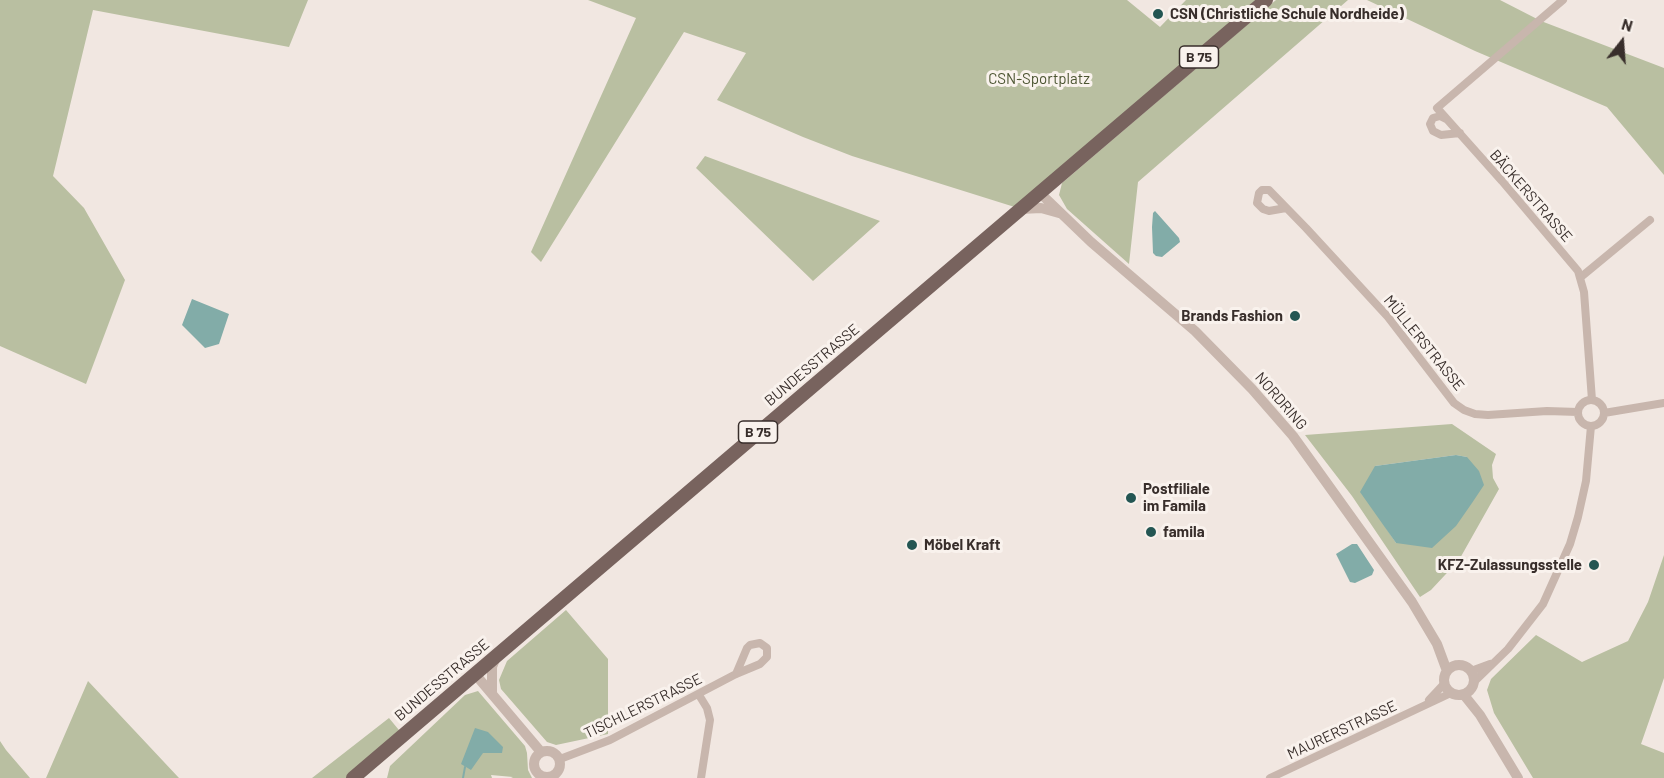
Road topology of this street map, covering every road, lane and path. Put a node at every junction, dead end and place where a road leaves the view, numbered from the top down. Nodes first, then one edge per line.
1 (1266, 0) edge
2 (1563, 0) edge
3 (1448, 120) junction
4 (1460, 133) junction
5 (1044, 189) junction
6 (1286, 208) dead end
7 (1021, 209) junction
8 (1062, 214) junction
9 (1650, 220) dead end
10 (1581, 277) junction
11 (1592, 400) junction
12 (1664, 403) edge
13 (1578, 412) junction
14 (1604, 413) junction
15 (1591, 426) junction
16 (1437, 644) junction
17 (496, 656) junction
18 (1458, 665) junction
19 (1447, 671) junction
20 (474, 674) junction
21 (736, 674) dead end
22 (1470, 684) junction
23 (1448, 689) junction
24 (492, 695) junction
25 (699, 695) junction
26 (541, 752) junction
27 (560, 759) junction
28 (552, 777) edge
29 (353, 778) edge
30 (701, 778) edge
31 (1270, 778) edge
32 (1518, 778) edge

1 - 5 main road, BUNDESSTRASSE / B 75
2 - 3 street, BÄCKERSTRASSE
3 - 4 street, BÄCKERSTRASSE
3 - 4 street
4 - 10 street, BÄCKERSTRASSE
5 - 7 main road, BUNDESSTRASSE / B 75
5 - 8 street, NORDRING
6 - 13 street, MÜLLERSTRASSE
7 - 8 street
7 - 17 main road, BUNDESSTRASSE / B 75
8 - 16 street, NORDRING
9 - 10 street
10 - 11 street
11 - 13 street
11 - 14 street
12 - 14 street
13 - 15 street
14 - 15 street
15 - 22 street
16 - 18 street, NORDRING
16 - 19 street, NORDRING
17 - 20 main road, BUNDESSTRASSE / B 75
17 - 24 street
18 - 19 street
18 - 22 street, NORDRING
19 - 23 street
20 - 24 street
20 - 29 main road, BUNDESSTRASSE / B 75
21 - 25 street, TISCHLERSTRASSE
22 - 23 street
22 - 32 street
23 - 31 street, MAURERSTRASSE
24 - 26 street
25 - 27 street, TISCHLERSTRASSE
25 - 30 street
26 - 27 street
26 - 28 street
27 - 28 street

